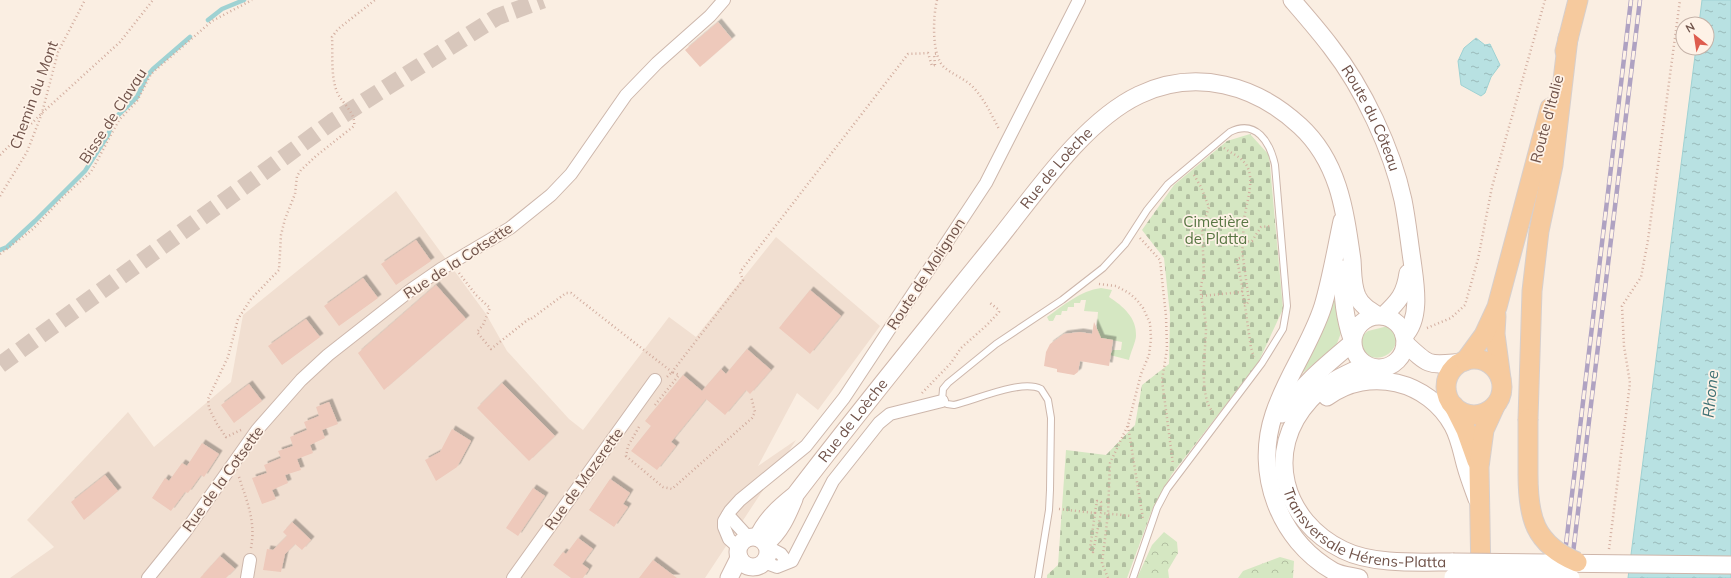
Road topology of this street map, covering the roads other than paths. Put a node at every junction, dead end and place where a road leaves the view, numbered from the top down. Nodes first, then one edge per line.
1 (724, 0) edge
2 (1079, 0) edge
3 (1292, 0) edge
4 (1578, 0) edge
5 (1568, 38) junction
6 (1344, 213) junction
7 (1515, 237) junction
8 (1349, 244) junction
9 (1411, 254) junction
10 (1497, 307) junction
11 (1380, 315) junction
12 (1405, 339) junction
13 (1352, 341) junction
14 (1464, 362) junction
15 (1366, 365) junction
16 (1441, 365) junction
17 (1384, 367) junction
18 (655, 380) road end
19 (1501, 380) junction
20 (942, 401) junction
21 (1452, 403) junction
22 (1495, 406) junction
23 (1270, 432) junction
24 (1284, 459) junction
25 (1479, 467) junction
26 (1480, 507) junction
27 (754, 550) junction
28 (250, 560) road end
29 (1731, 565) edge
30 (1453, 570) edge
31 (1570, 574) edge
32 (148, 578) edge
33 (247, 578) edge
34 (513, 578) edge
35 (729, 578) edge
36 (736, 578) edge
37 (1038, 578) edge
38 (1133, 578) edge
39 (1359, 578) edge
40 (1447, 578) edge
41 (1481, 578) edge

1 - 32 street, Rue de la Cotsette
2 - 27 street, Route de Molignon
3 - 9 street, Route du Côteau
4 - 5 main road, Route d'Italie
5 - 7 main road, Route d'Italie
5 - 31 main road, bridge
6 - 8 street, Rue de Loèche
6 - 23 street
6 - 27 street, Rue de Loèche
7 - 10 main road, Route d'Italie
7 - 16 main road, Route d'Italie
8 - 11 street, Rue de Loèche
8 - 13 street, Rue de Loèche
9 - 11 street, Route du Côteau
9 - 12 street, Route du Côteau
10 - 14 main road, Route d'Italie
10 - 19 main road, Route d'Italie
11 - 12 street
11 - 13 street
12 - 16 street
12 - 17 street
13 - 15 street
13 - 23 street, Transversale Hérens-Platta
14 - 16 street
14 - 19 main road
14 - 21 main road
15 - 17 street
15 - 24 street, Transversale Hérens-Platta
17 - 21 street
18 - 34 street, Rue de Mazerette
19 - 22 main road
20 - 27 street
20 - 37 lane
20 - 38 lane
21 - 22 main road
21 - 25 main road
22 - 25 main road
23 - 39 street, Transversale Hérens-Platta
24 - 26 street
24 - 30 street, Transversale Hérens-Platta
25 - 26 main road
26 - 41 main road
27 - 35 street, Rue de Loèche
27 - 36 street, Rue de Loèche
28 - 33 street
29 - 31 street, Transversale Hérens-Platta, bridge
30 - 31 street, Transversale Hérens-Platta, bridge
30 - 40 street, Transversale Hérens-Platta

